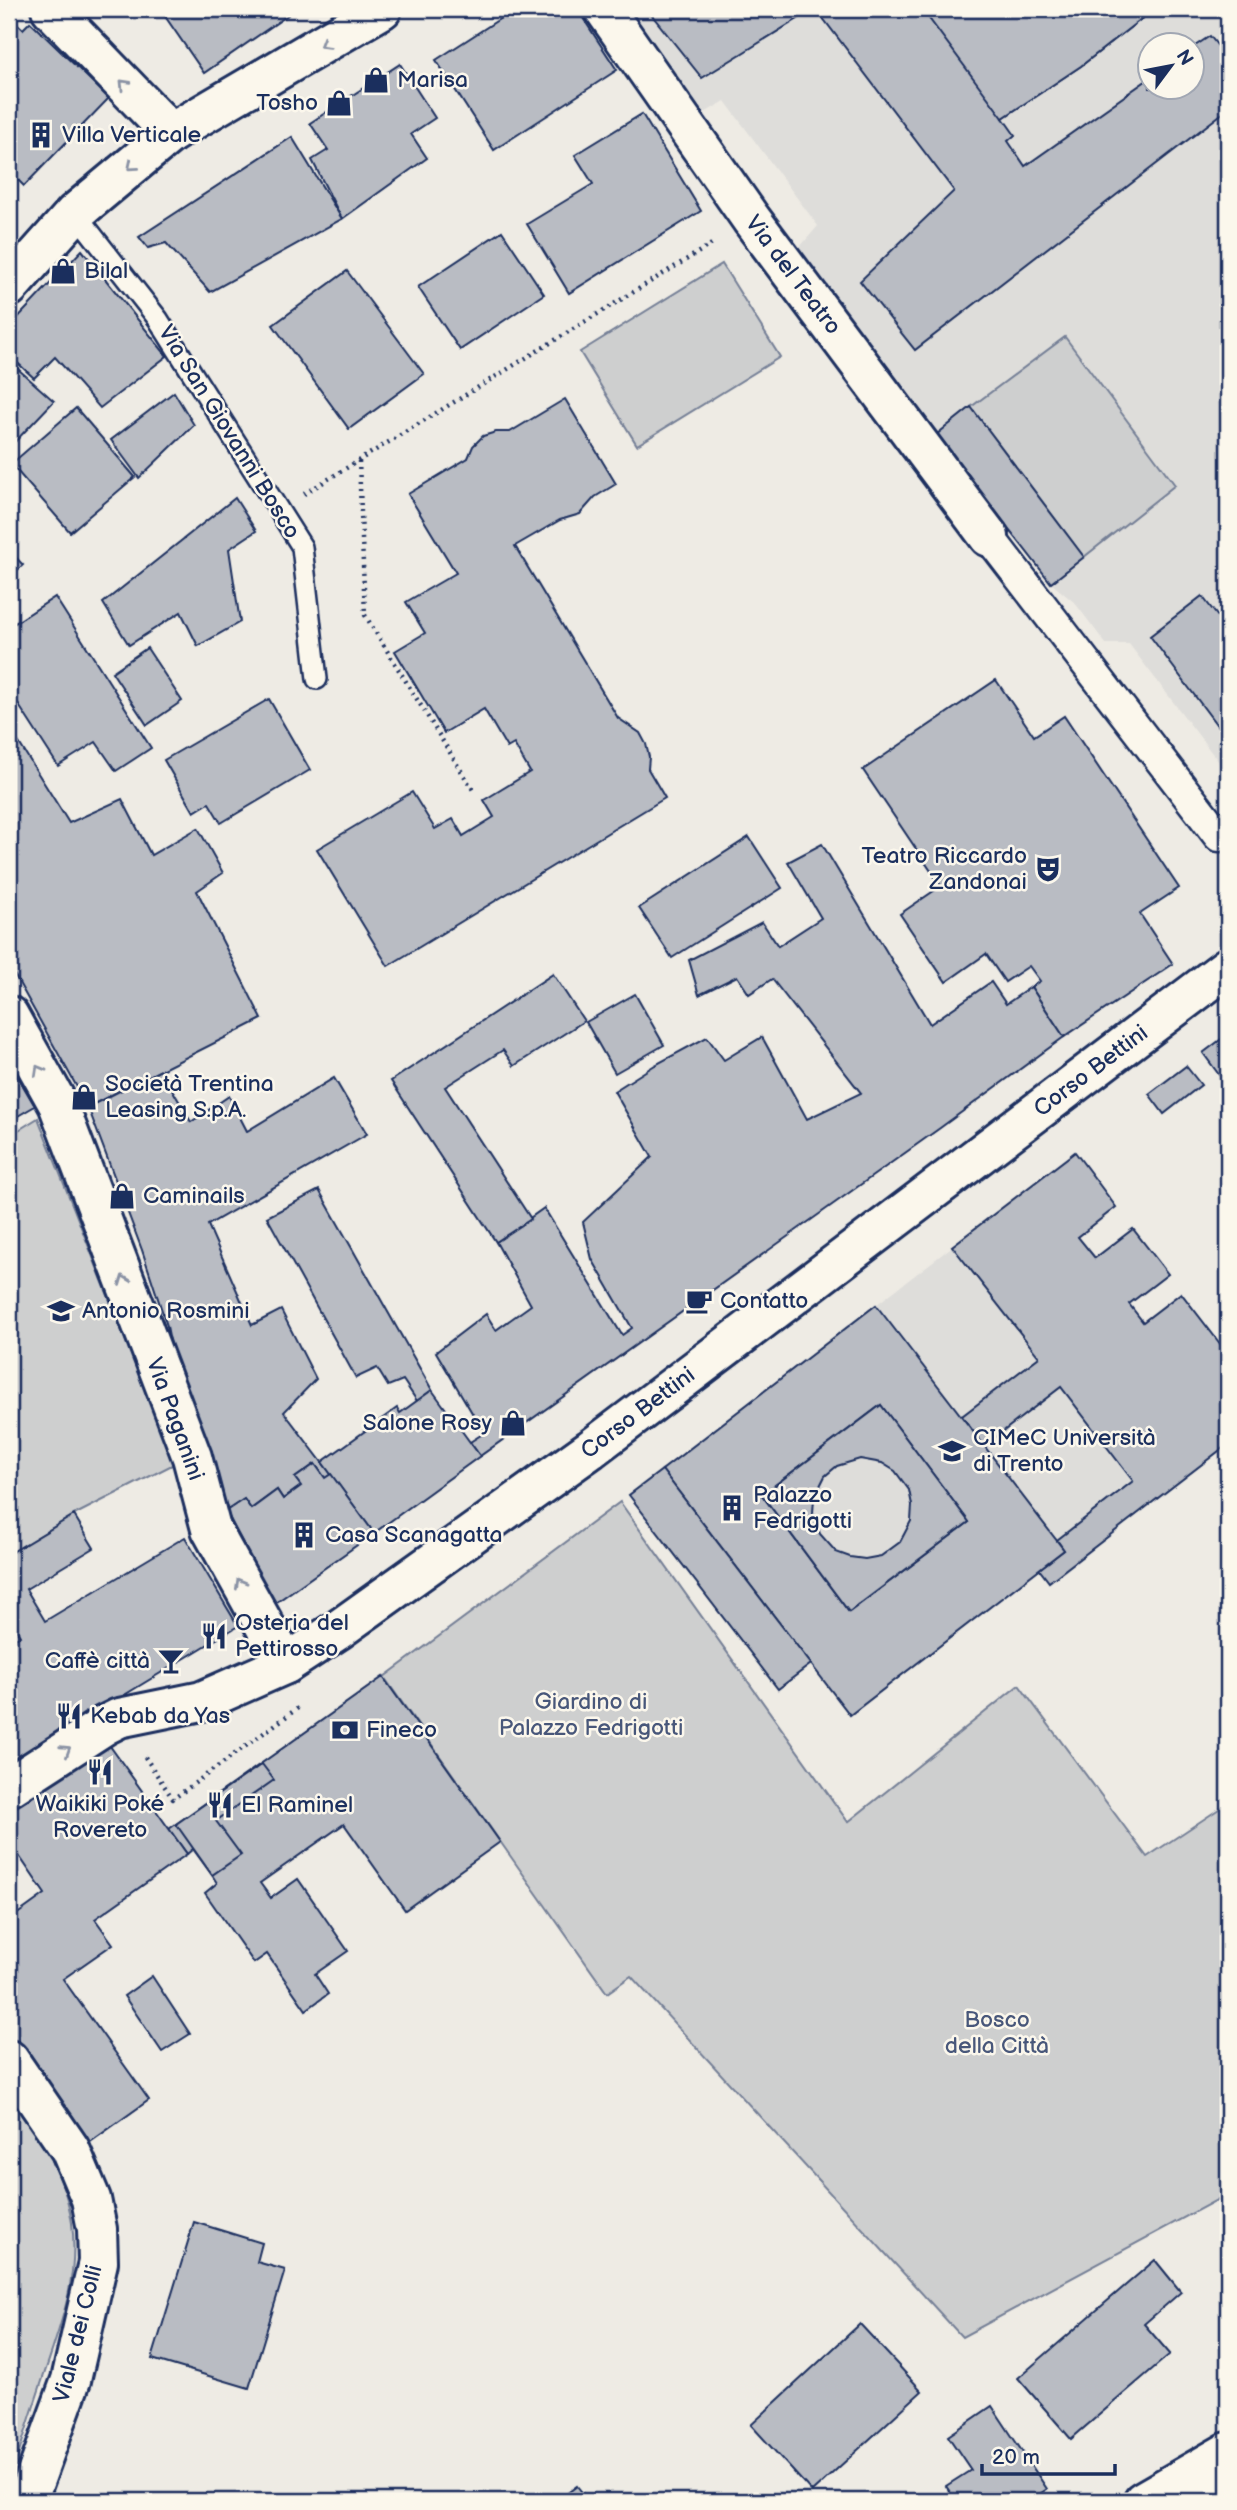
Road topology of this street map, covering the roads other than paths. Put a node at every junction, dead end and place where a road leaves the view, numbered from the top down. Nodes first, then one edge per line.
1 (51, 9) edge
2 (382, 9) edge
3 (604, 9) edge
4 (171, 133) junction
5 (75, 213) junction
6 (9, 287) edge
7 (989, 537) joint
8 (317, 679) dead end
9 (1219, 836) dead end
10 (1228, 967) edge
11 (9, 1016) edge
12 (286, 1664) junction
13 (9, 1787) edge
14 (9, 2060) edge
15 (1228, 2452) edge
16 (1228, 2480) edge
17 (27, 2501) edge
18 (1143, 2501) edge
19 (1196, 2501) edge

4 -> 1 street
2 -> 4 street
3 - 7 street, Via del Teatro
4 -> 5 street
5 - 6 street
5 - 8 lane, Via San Giovanni Bosco
7 - 9 street
10 - 12 street, Corso Bettini
12 -> 11 street, Via Paganini
13 -> 12 street, Corso Bettini
14 - 17 street, Viale dei Colli
15 - 18 street
16 - 19 lane

